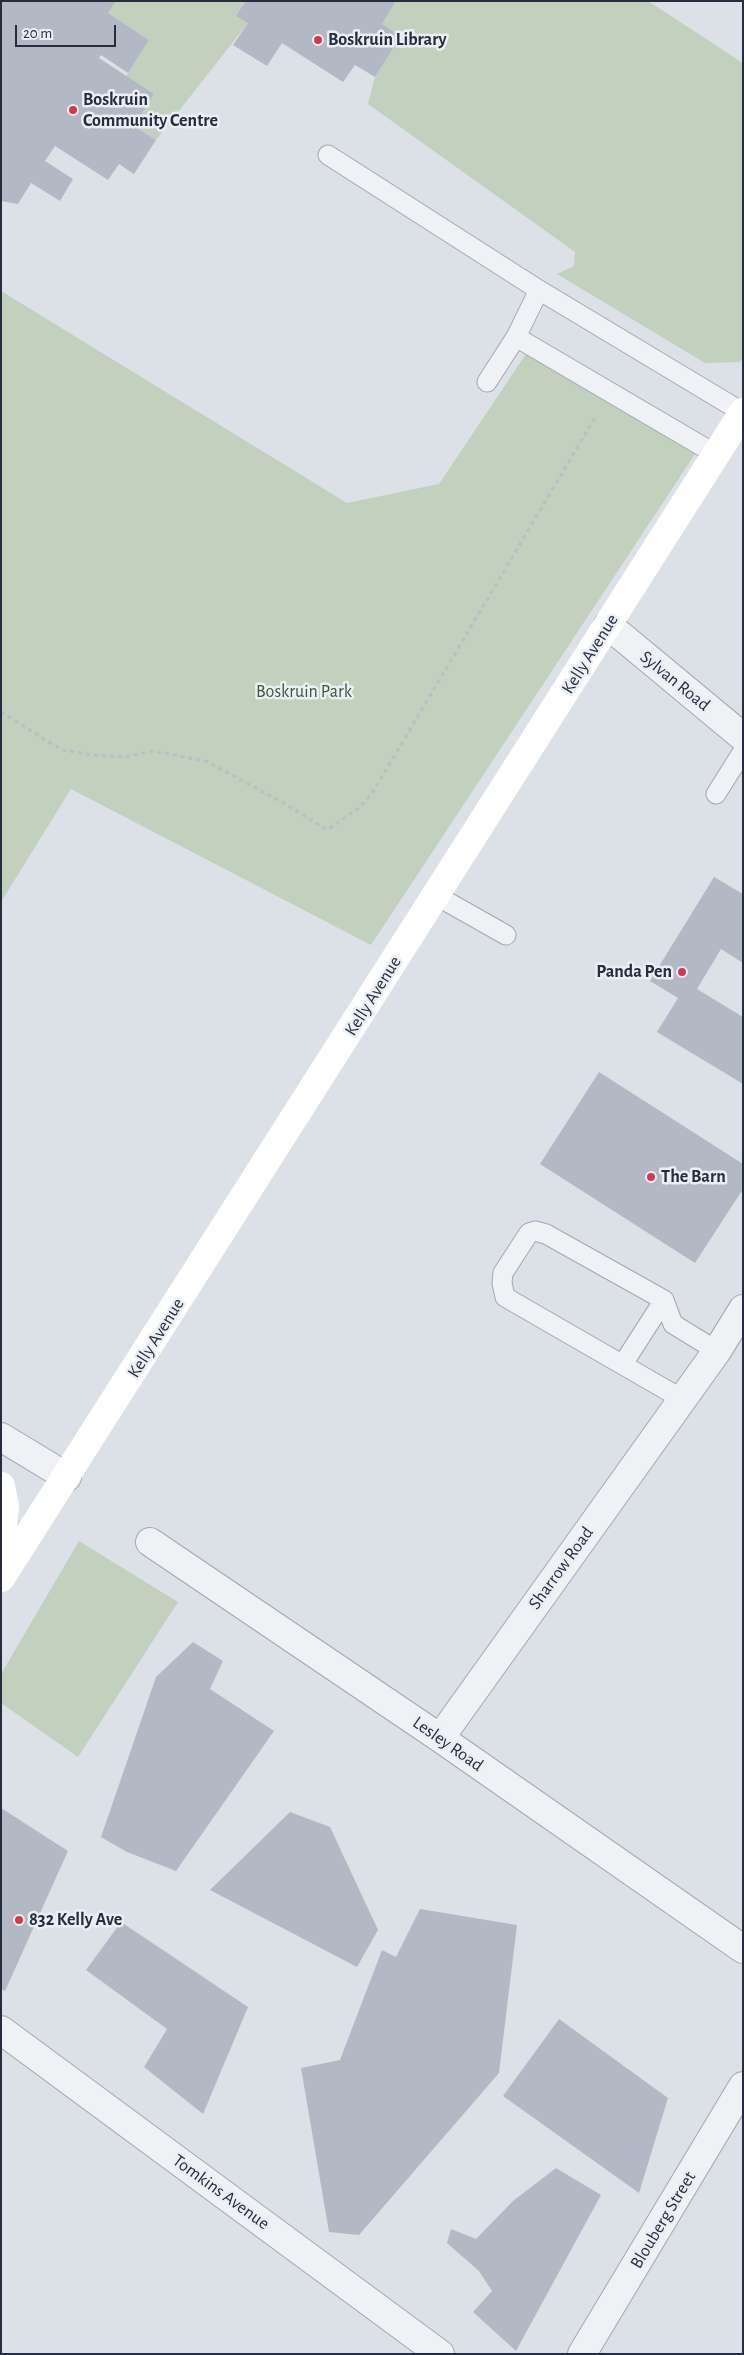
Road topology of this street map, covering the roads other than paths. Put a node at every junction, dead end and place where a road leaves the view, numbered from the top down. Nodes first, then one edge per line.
1 (328, 155) dead end
2 (539, 290) junction
3 (516, 337) junction
4 (488, 382) dead end
5 (743, 412) edge
6 (717, 455) junction
7 (608, 625) junction
8 (743, 736) edge
9 (743, 751) edge
10 (716, 794) dead end
11 (437, 896) junction
12 (506, 935) dead end
13 (664, 1300) junction
14 (743, 1309) edge
15 (716, 1351) junction
16 (623, 1364) junction
17 (682, 1399) junction
18 (1, 1438) edge
19 (67, 1477) junction
20 (1, 1486) edge
21 (150, 1542) dead end
22 (1, 1545) edge
23 (1, 1578) edge
24 (440, 1738) junction
25 (743, 1949) edge
26 (1, 2030) edge
27 (743, 2086) edge
28 (440, 2354) edge
29 (582, 2354) edge

1 - 2 lane
2 - 3 lane
2 - 5 lane
3 - 4 lane
3 - 6 lane
5 - 6 street, Kelly Avenue
6 - 7 street, Kelly Avenue
7 - 8 street, Sylvan Road
7 - 11 street, Kelly Avenue
9 - 10 lane
11 - 12 lane
11 - 19 street, Kelly Avenue
13 - 15 lane
13 - 16 lane
13 - 16 lane
14 - 15 street, Sharrow Road
15 - 17 street, Sharrow Road
16 - 17 lane
17 - 24 street, Sharrow Road
18 - 19 street
19 - 23 street, Kelly Avenue
20 - 22 street
21 - 24 street, Lesley Road
24 - 25 street, Lesley Road
26 - 28 street, Tomkins Avenue
27 - 29 street, Blouberg Street

